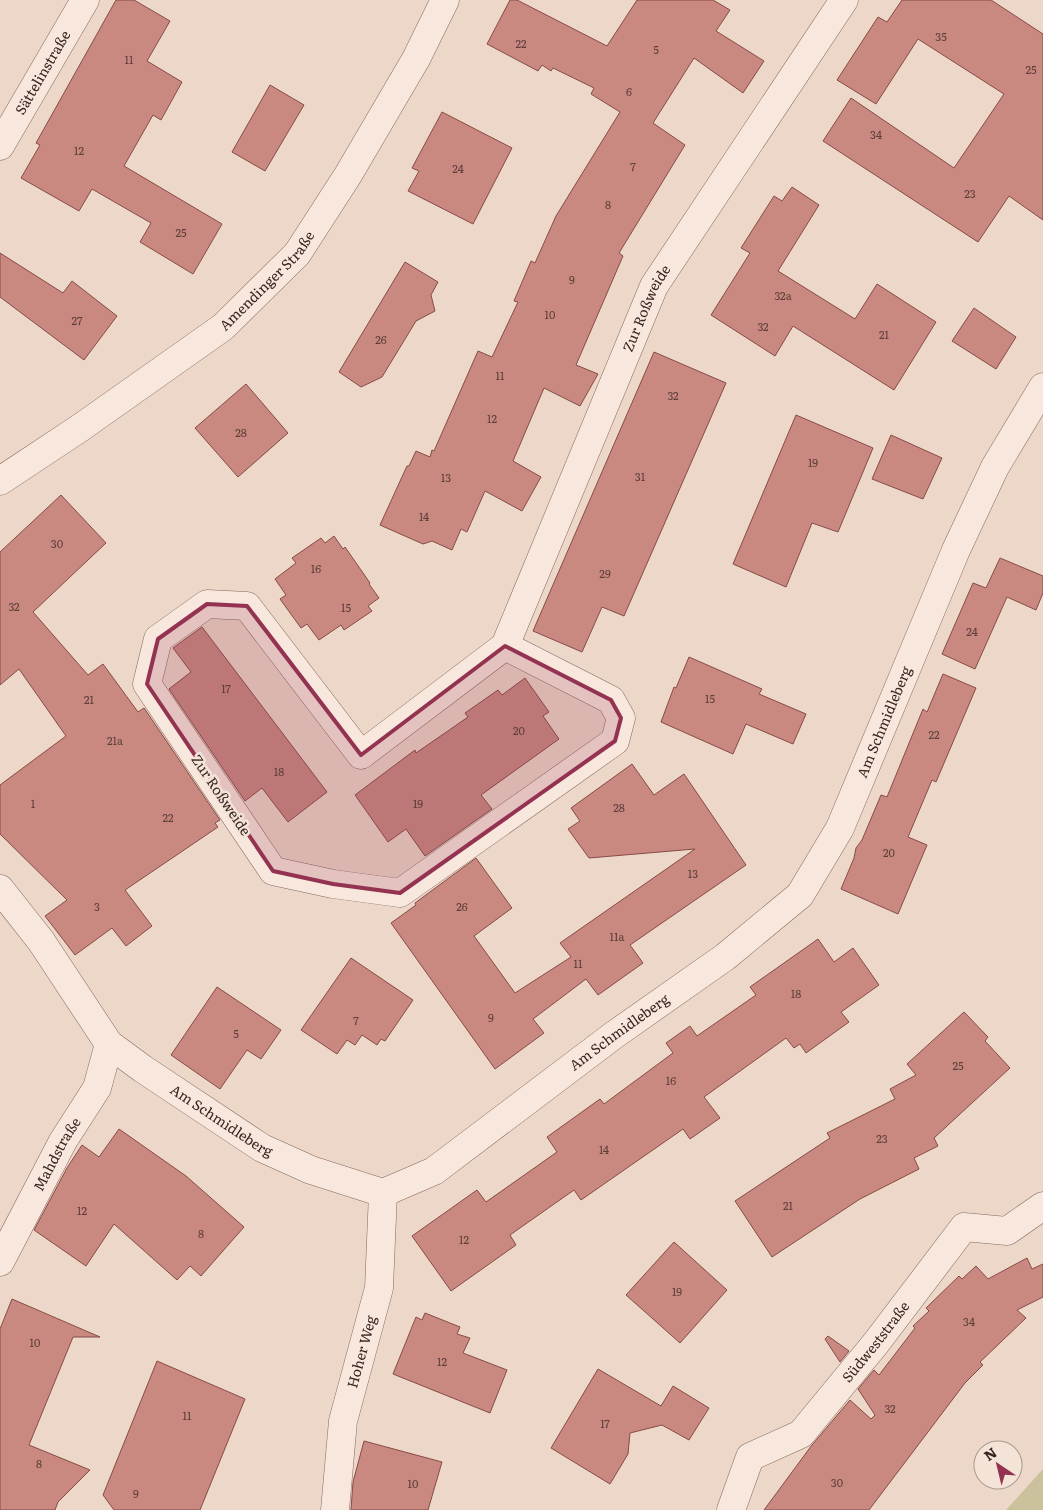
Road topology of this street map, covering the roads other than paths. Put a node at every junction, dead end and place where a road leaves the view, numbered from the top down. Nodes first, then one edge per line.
1 (85, 0) edge
2 (445, 0) edge
3 (844, 0) edge
4 (0, 146) edge
5 (1043, 387) edge
6 (0, 481) edge
7 (505, 646) junction
8 (0, 889) edge
9 (109, 1044) junction
10 (383, 1193) junction
11 (1043, 1206) edge
12 (0, 1262) edge
13 (335, 1510) edge
14 (731, 1510) edge

1 - 4 street, Sättelinstraße
2 - 6 street, Amendinger Straße
3 - 7 street, Zur Roßweide
5 - 10 street, Am Schmidleberg
7 - 7 street, Zur Roßweide
8 - 9 street, Am Schmidleberg
9 - 10 street, Am Schmidleberg
9 - 12 street, Mahdstraße
10 - 13 street, Hoher Weg
11 - 14 street, Südweststraße

